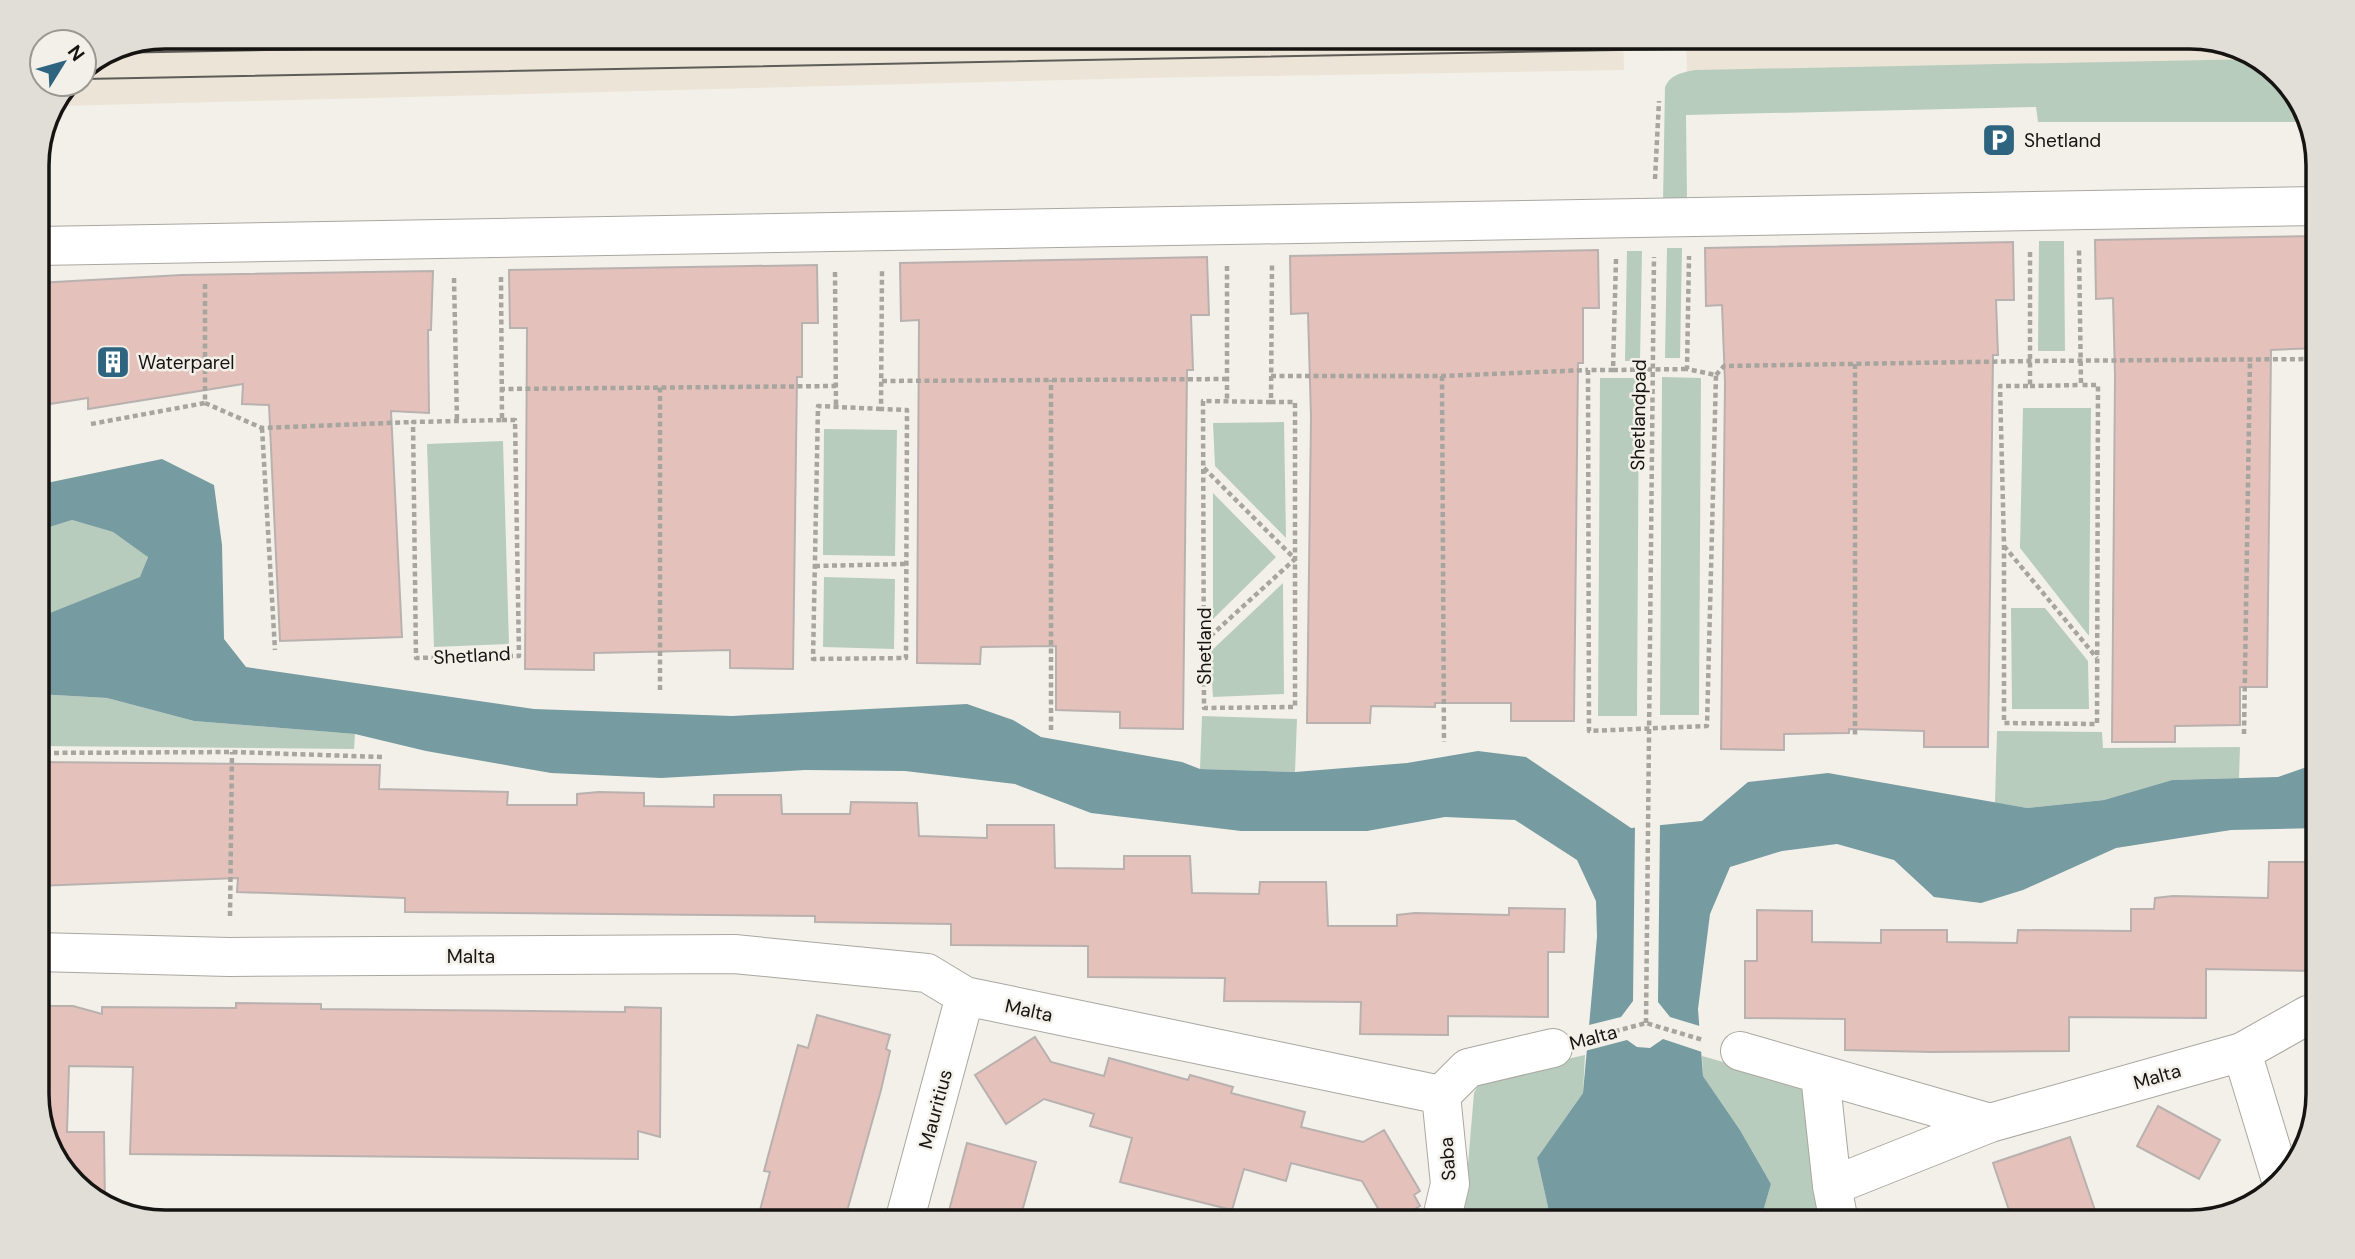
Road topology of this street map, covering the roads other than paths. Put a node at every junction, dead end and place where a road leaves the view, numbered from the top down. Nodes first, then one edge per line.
1 (2306, 206) edge
2 (49, 246) edge
3 (49, 952) edge
4 (965, 996) junction
5 (2306, 1016) edge
6 (1553, 1048) road end
7 (1740, 1051) road end
8 (2242, 1052) junction
9 (1820, 1075) junction
10 (1441, 1096) junction
11 (1990, 1123) junction
12 (2278, 1170) edge
13 (1835, 1204) edge
14 (907, 1210) edge
15 (1444, 1210) edge

1 - 2 street
3 - 4 street, Malta
4 - 10 street, Malta
4 - 14 street, Mauritius
5 - 8 street, Malta
6 - 10 street, Malta
7 - 9 street
8 - 11 street, Malta
8 - 12 street
9 - 11 street
9 - 13 street
10 - 15 street, Saba
11 - 13 street, Malta

